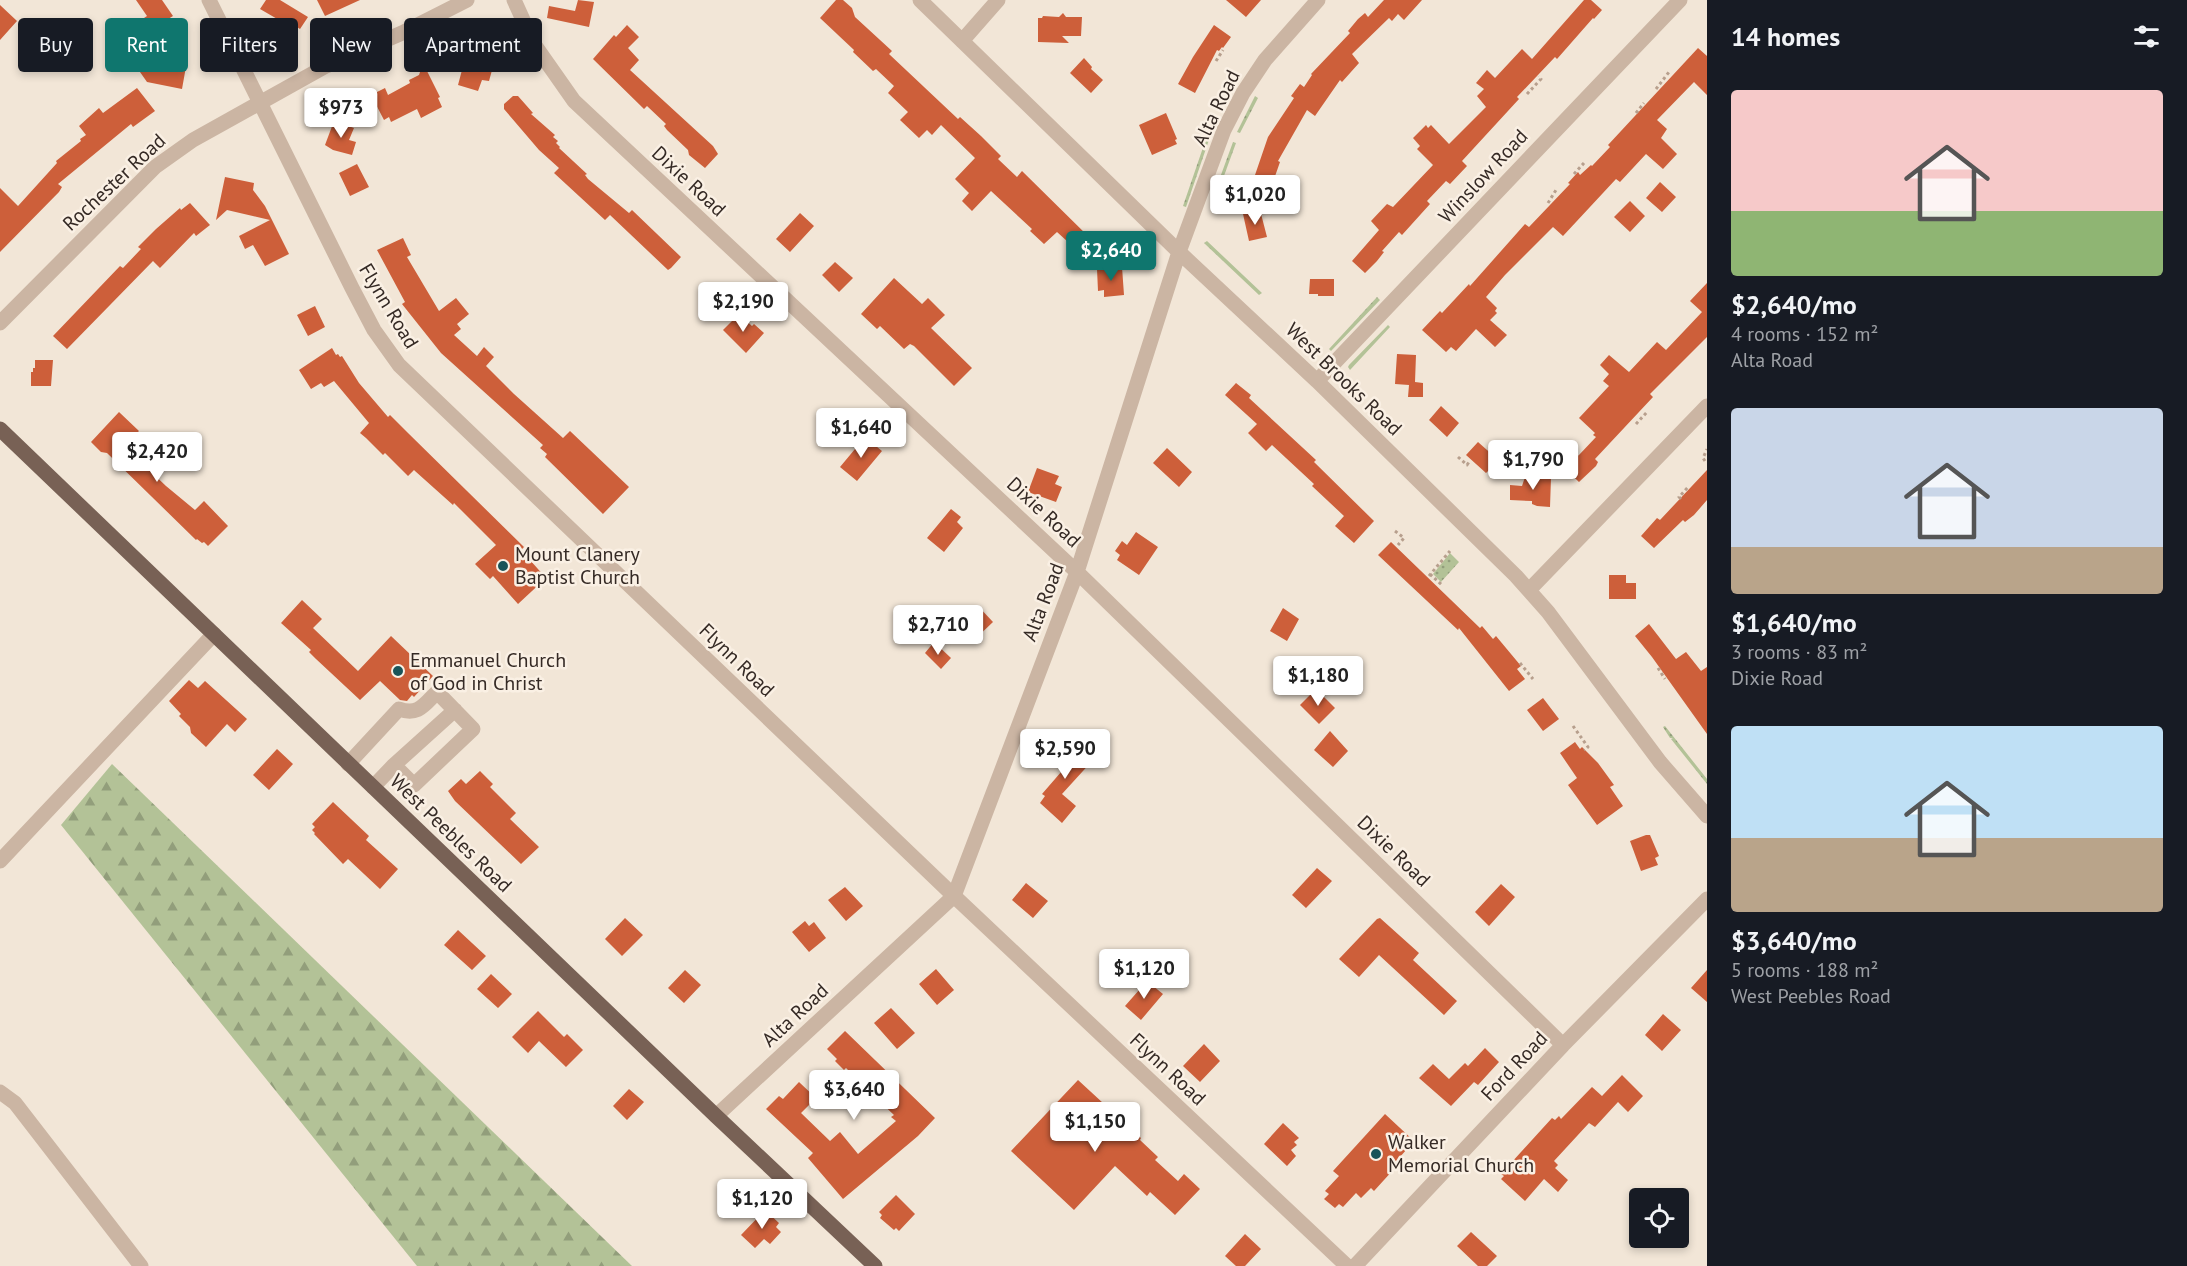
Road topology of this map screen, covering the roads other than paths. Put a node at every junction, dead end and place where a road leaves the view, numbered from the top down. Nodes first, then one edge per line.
1 (209, 0) edge
2 (467, 0) edge
3 (514, 0) edge
4 (920, 0) edge
5 (998, 0) edge
6 (1318, 0) edge
7 (1680, 0) edge
8 (962, 40) junction
9 (261, 103) junction
10 (1179, 252) junction
11 (0, 323) edge
12 (1317, 381) junction
13 (1707, 406) edge
14 (0, 429) edge
15 (1077, 572) junction
16 (1529, 590) junction
17 (214, 634) junction
18 (455, 710) junction
19 (348, 764) junction
20 (394, 765) junction
21 (373, 787) junction
22 (1707, 816) edge
23 (0, 861) edge
24 (954, 896) junction
25 (1707, 899) edge
26 (1563, 1046) junction
27 (0, 1092) edge
28 (716, 1116) junction
29 (141, 1266) edge
30 (874, 1266) edge
31 (1347, 1266) edge
32 (1355, 1266) edge

1 - 9 street, Flynn Road
2 - 9 street, Rochester Road
3 - 15 street, Dixie Road
4 - 8 street, West Brooks Road
5 - 8 street
6 - 10 street, Alta Road
7 - 12 street, Winslow Road
8 - 10 street, West Brooks Road
9 - 11 street, Rochester Road
9 - 24 street, Flynn Road
10 - 12 street, West Brooks Road
10 - 15 street, Alta Road
12 - 16 street, West Brooks Road
13 - 16 street
14 - 17 main road, West Peebles Road
15 - 24 street, Alta Road
15 - 26 street, Dixie Road
16 - 22 street, West Brooks Road
17 - 19 main road, West Peebles Road
17 - 23 street
18 - 19 street
18 - 20 street
18 - 20 street
19 - 21 main road, West Peebles Road
20 - 21 street
21 - 28 main road, West Peebles Road
24 - 28 street, Alta Road
24 - 31 street, Flynn Road
25 - 26 street, Ford Road
26 - 32 street, Ford Road
27 - 29 street
28 - 30 main road, West Peebles Road

